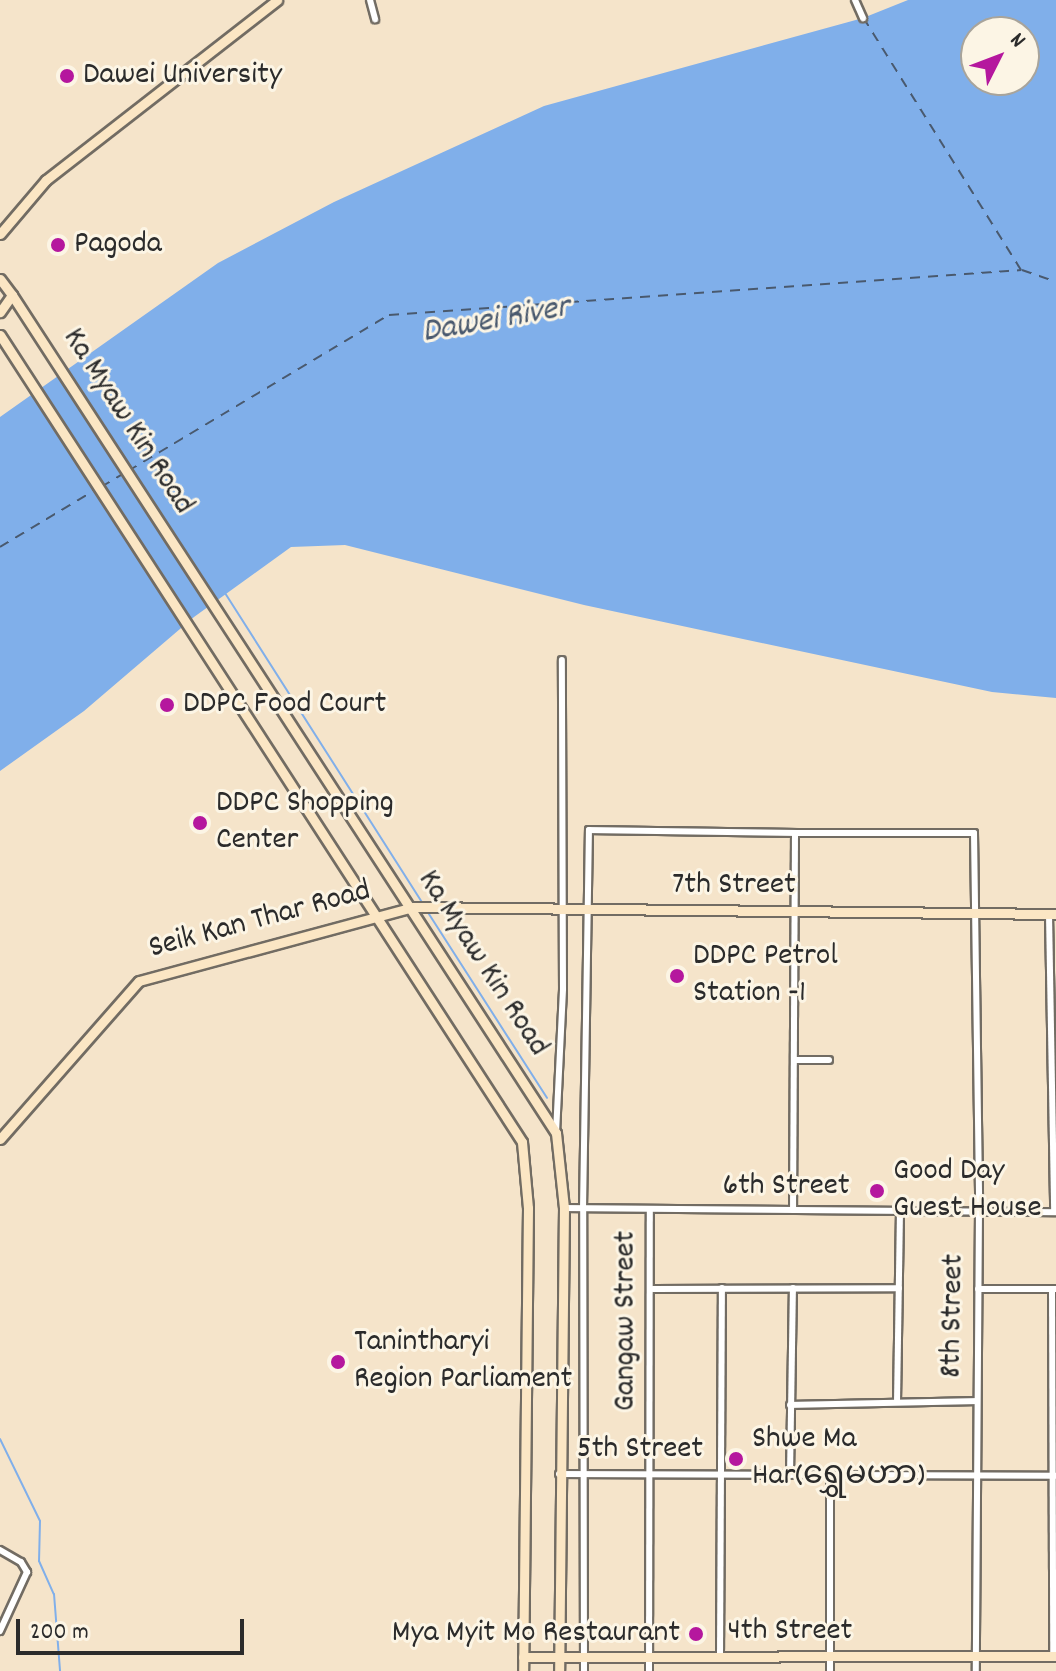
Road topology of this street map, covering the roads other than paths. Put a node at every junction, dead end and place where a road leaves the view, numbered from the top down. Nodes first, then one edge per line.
1 (277, 0) edge
2 (370, 0) edge
3 (855, 0) edge
4 (863, 18) dead end
5 (375, 19) dead end
6 (0, 234) edge
7 (0, 279) edge
8 (12, 295) junction
9 (0, 312) edge
10 (0, 335) edge
11 (562, 660) dead end
12 (795, 833) junction
13 (413, 907) junction
14 (560, 911) junction
15 (586, 911) junction
16 (798, 912) junction
17 (978, 913) junction
18 (1052, 914) edge
19 (377, 917) junction
20 (796, 1060) junction
21 (829, 1060) dead end
22 (556, 1133) junction
23 (0, 1139) edge
24 (564, 1208) junction
25 (583, 1209) junction
26 (793, 1210) junction
27 (979, 1210) junction
28 (650, 1211) junction
29 (900, 1212) junction
30 (1055, 1212) edge
31 (722, 1288) junction
32 (793, 1288) junction
33 (899, 1288) junction
34 (653, 1289) junction
35 (978, 1289) junction
36 (1054, 1289) edge
37 (977, 1401) junction
38 (897, 1402) junction
39 (790, 1405) junction
40 (559, 1474) junction
41 (583, 1474) junction
42 (722, 1474) junction
43 (651, 1475) junction
44 (790, 1475) junction
45 (976, 1475) junction
46 (830, 1476) junction
47 (1054, 1476) edge
48 (0, 1550) edge
49 (0, 1631) edge
50 (1055, 1656) edge
51 (523, 1657) junction
52 (559, 1657) junction
53 (584, 1657) junction
54 (720, 1657) junction
55 (649, 1658) junction
56 (976, 1658) junction
57 (829, 1659) junction
58 (523, 1671) edge
59 (559, 1671) edge
60 (584, 1671) edge
61 (649, 1671) edge
62 (830, 1671) edge
63 (976, 1671) edge

1 - 6 main road
2 - 5 street
3 - 4 street
7 - 8 main road, Ka Myaw Kin Road
8 - 9 main road
8 - 13 main road, Ka Myaw Kin Road
10 - 19 main road, Ka Myaw Kin Road
11 - 14 street
12 - 15 street
12 - 16 street
12 - 17 street, 8th Street
13 - 14 main road, 7th Street
13 - 19 main road, Seik Kan Thar Road
13 - 22 main road, Ka Myaw Kin Road
14 - 15 main road, 7th Street
14 - 22 street
15 - 16 main road, 7th Street
15 - 25 street
16 - 17 main road, 7th Street
16 - 20 street
17 - 18 main road, 7th Street
17 - 27 street, 8th Street
18 - 30 street
19 - 23 main road, Seik Kan Thar Road
19 - 51 main road, Ka Myaw Kin Road
20 - 21 street
20 - 26 street
22 - 24 main road, Ka Myaw Kin Road
24 - 25 street, 6th Street
24 - 40 main road, Ka Myaw Kin Road
25 - 28 street, 6th Street
25 - 41 street
26 - 28 street, 6th Street
26 - 29 street, 6th Street
27 - 29 street, 6th Street
27 - 30 street, 6th Street
27 - 35 street, 8th Street
28 - 34 street, Gangaw Street
29 - 33 street
31 - 32 street
31 - 34 street
31 - 42 street
32 - 33 street
32 - 39 street
33 - 38 street
34 - 43 street, Gangaw Street
35 - 36 street
35 - 37 street, 8th Street
36 - 47 street
37 - 38 street
37 - 45 street, 8th Street
38 - 39 street
39 - 44 street
40 - 41 street, 5th Street
40 - 52 main road, Ka Myaw Kin Road
41 - 43 street, 5th Street
41 - 53 street
42 - 43 street, 5th Street
42 - 44 street, 5th Street
42 - 54 street
43 - 55 street, Gangaw Street
44 - 46 street, 5th Street
45 - 46 street, 5th Street
45 - 47 street, 5th Street
45 - 56 street, 8th Street
46 - 57 street
47 - 50 street
48 - 49 street
50 - 56 main road, 4th Street
51 - 52 main road, 4th Street
51 - 58 main road, Ka Myaw Kin Road
52 - 53 main road, 4th Street
52 - 59 main road, Ka Myaw Kin Road
53 - 55 main road, 4th Street
53 - 60 street
54 - 55 main road, 4th Street
54 - 57 main road, 4th Street
55 - 61 street, Gangaw Street
56 - 57 main road, 4th Street
56 - 63 street, 8th Street
57 - 62 street

